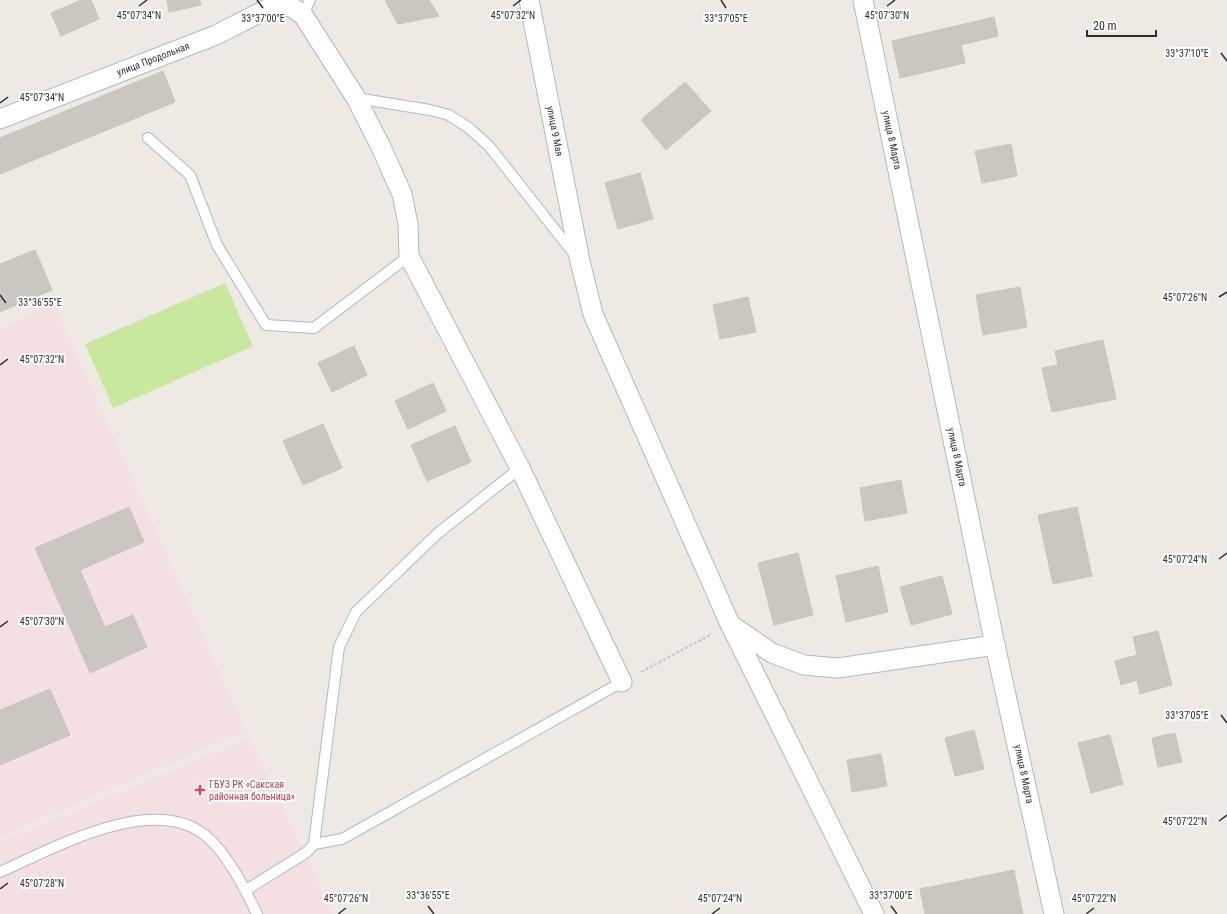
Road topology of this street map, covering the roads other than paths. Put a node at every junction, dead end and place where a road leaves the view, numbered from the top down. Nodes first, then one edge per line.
1 (530, 0) edge
2 (863, 0) edge
3 (268, 4) edge
4 (307, 7) edge
5 (356, 98) junction
6 (0, 119) edge
7 (148, 138) dead end
8 (409, 256) junction
9 (580, 261) junction
10 (520, 468) junction
11 (730, 624) junction
12 (996, 645) junction
13 (622, 682) joint
14 (314, 844) junction
15 (0, 872) edge
16 (246, 890) junction
17 (257, 914) edge
18 (874, 914) edge
19 (1054, 914) edge

1 - 9 street, улица 9 Мая
2 - 12 street, улица 8 Марта
3 - 4 street, улица Продольная
3 - 6 street, улица Продольная
4 - 5 street
5 - 8 street
5 - 9 lane
7 - 8 lane
8 - 10 street
9 - 11 street, улица 9 Мая
10 - 13 street
10 - 14 lane
11 - 12 street
11 - 18 street, улица 9 Мая
12 - 19 street, улица 8 Марта
13 - 14 lane
14 - 16 lane
15 - 16 lane
16 - 17 lane

